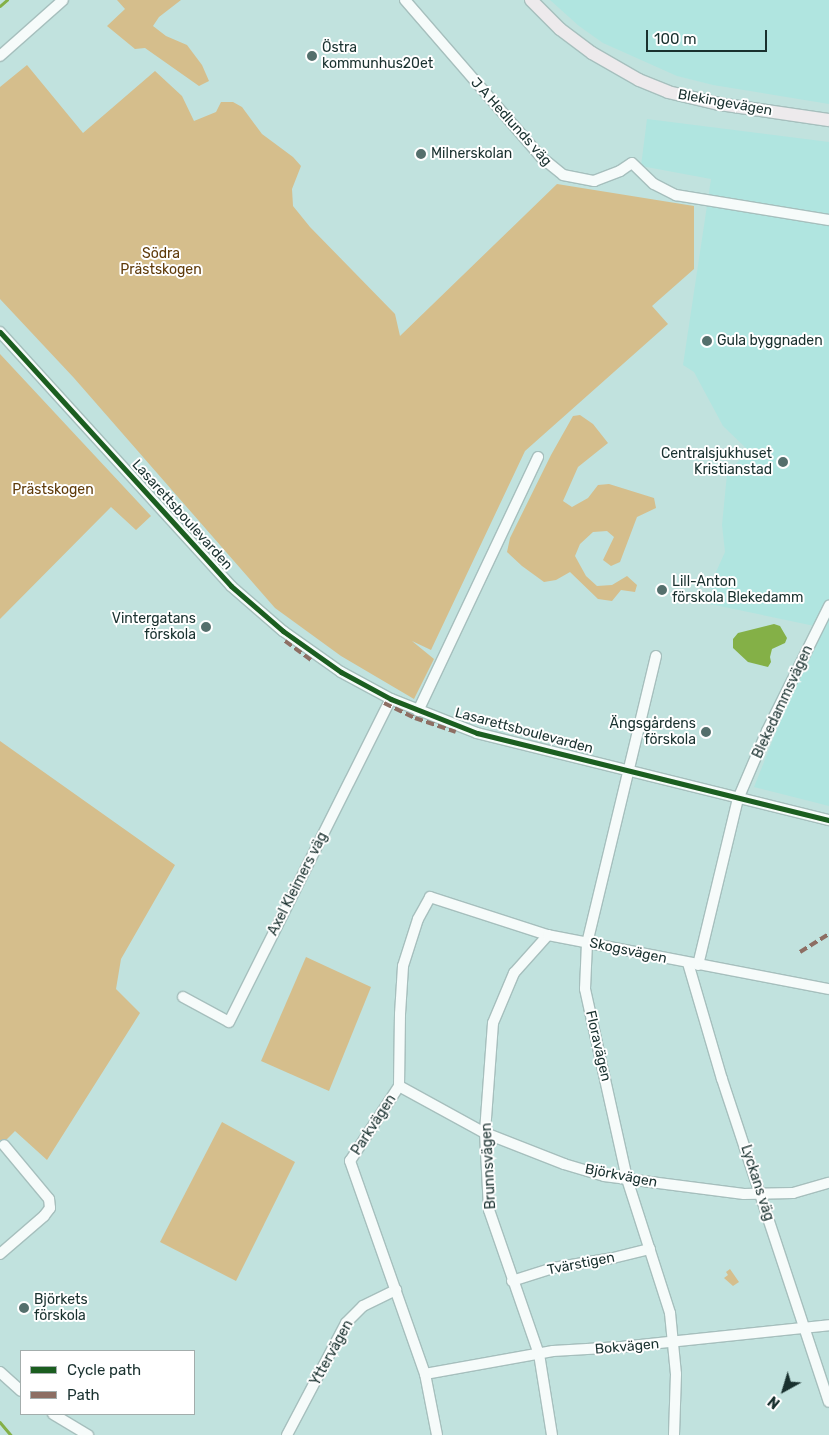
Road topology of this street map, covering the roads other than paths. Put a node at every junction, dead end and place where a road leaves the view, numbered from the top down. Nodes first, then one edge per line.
1 (63, 0) edge
2 (405, 0) edge
3 (531, 0) edge
4 (0, 56) edge
5 (829, 120) edge
6 (829, 220) edge
7 (0, 332) edge
8 (538, 457) dead end
9 (829, 606) edge
10 (656, 656) dead end
11 (391, 699) junction
12 (418, 711) junction
13 (628, 770) junction
14 (738, 799) junction
15 (829, 820) edge
16 (430, 898) joint
17 (548, 935) junction
18 (588, 943) junction
19 (692, 964) junction
20 (829, 989) edge
21 (183, 997) dead end
22 (399, 1086) junction
23 (485, 1133) junction
24 (4, 1145) dead end
25 (626, 1179) junction
26 (829, 1183) edge
27 (760, 1194) junction
28 (650, 1249) junction
29 (0, 1254) edge
30 (512, 1280) junction
31 (396, 1290) junction
32 (829, 1325) edge
33 (805, 1328) junction
34 (674, 1342) junction
35 (539, 1354) junction
36 (0, 1372) edge
37 (426, 1374) junction
38 (20, 1390) edge
39 (829, 1402) edge
40 (56, 1415) edge
41 (88, 1435) edge
42 (287, 1435) edge
43 (437, 1435) edge
44 (552, 1435) edge
45 (674, 1435) edge

1 - 4 street
2 - 6 street, J A Hedlunds väg
3 - 5 main road, Blekingevägen
7 - 11 street, Lasarettsboulevarden
8 - 12 street
9 - 14 street, Blekedammsvägen
10 - 13 street, Floravägen
11 - 12 street, Lasarettsboulevarden
11 - 21 street, Axel Kleimers väg
12 - 13 street, Lasarettsboulevarden
13 - 14 street, Lasarettsboulevarden
13 - 18 street, Floravägen
14 - 15 street, Lasarettsboulevarden
14 - 19 street
16 - 17 street, Skogsvägen
16 - 22 street, Parkvägen
17 - 18 street, Skogsvägen
17 - 23 street, Brunnsvägen
18 - 19 street, Skogsvägen
18 - 25 street, Floravägen
19 - 20 street, Skogsvägen
19 - 27 street, Lyckans väg
22 - 23 street, Björkvägen
22 - 31 street, Parkvägen
23 - 25 street, Björkvägen
23 - 30 street, Brunnsvägen
24 - 29 street
25 - 27 street, Björkvägen
25 - 28 street, Floravägen
26 - 27 street, Björkvägen
27 - 33 street, Lyckans väg
28 - 30 street, Tvärstigen
28 - 34 street, Floravägen
30 - 35 street, Brunnsvägen
31 - 37 street, Parkvägen
31 - 42 street, Yttervägen
32 - 33 street, Bokvägen
33 - 34 street, Bokvägen
33 - 39 street, Lyckans väg
34 - 35 street, Bokvägen
34 - 45 street, Floravägen
35 - 37 street, Bokvägen
35 - 44 street, Brunnsvägen
36 - 38 street
37 - 43 street, Parkvägen
40 - 41 street

